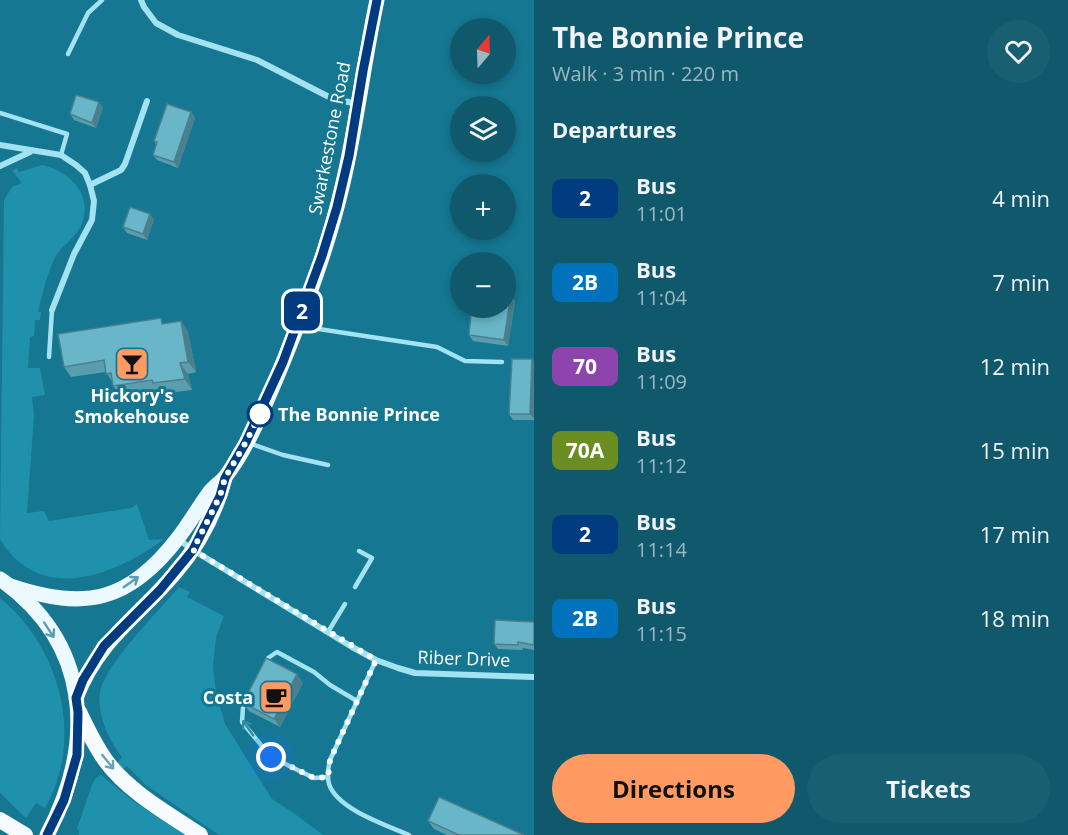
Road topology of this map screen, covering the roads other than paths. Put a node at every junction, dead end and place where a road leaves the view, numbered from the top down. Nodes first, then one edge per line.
1 (102, 0) edge
2 (141, 0) edge
3 (377, 0) edge
4 (68, 54) dead end
5 (147, 101) dead end
6 (357, 104) junction
7 (0, 113) edge
8 (0, 145) edge
9 (30, 151) junction
10 (61, 155) junction
11 (0, 166) edge
12 (90, 185) junction
13 (52, 310) joint
14 (297, 325) junction
15 (49, 357) dead end
16 (502, 362) dead end
17 (246, 442) junction
18 (328, 465) dead end
19 (225, 478) junction
20 (178, 538) junction
21 (193, 550) junction
22 (359, 551) dead end
23 (5, 583) edge
24 (355, 586) dead end
25 (345, 604) dead end
26 (328, 632) junction
27 (376, 660) junction
28 (263, 668) edge
29 (534, 677) edge
30 (248, 697) edge
31 (357, 701) junction
32 (77, 705) junction
33 (328, 777) junction
34 (0, 820) edge
35 (25, 835) edge
36 (47, 835) edge
37 (200, 835) edge
38 (409, 835) edge

1 - 4 lane
2 - 6 street
3 - 6 main road, Swarkestone Road
5 - 12 street
6 - 14 main road, Swarkestone Road
7 - 10 lane
8 - 9 street
9 - 10 street
9 - 11 street
10 - 12 street
12 - 13 street
13 - 15 lane
14 - 16 lane
14 - 17 main road, Swarkestone Road
17 - 18 lane
17 - 19 main road, Swarkestone Road
19 - 20 main road, Swarkestone Road
19 - 21 main road, Swarkestone Road
20 - 21 street, Riber Drive
23 -> 20 main road, Swarkestone Road
21 - 26 street, Riber Drive
21 - 32 main road, Swarkestone Road
22 - 24 lane
23 -> 32 main road
25 - 26 lane
26 - 27 street, Riber Drive
27 - 29 street, Riber Drive
27 - 31 lane
28 - 31 lane
33 -> 30 lane
31 - 33 lane
32 - 36 main road
32 -> 37 highway
33 - 38 lane
34 - 35 highway

